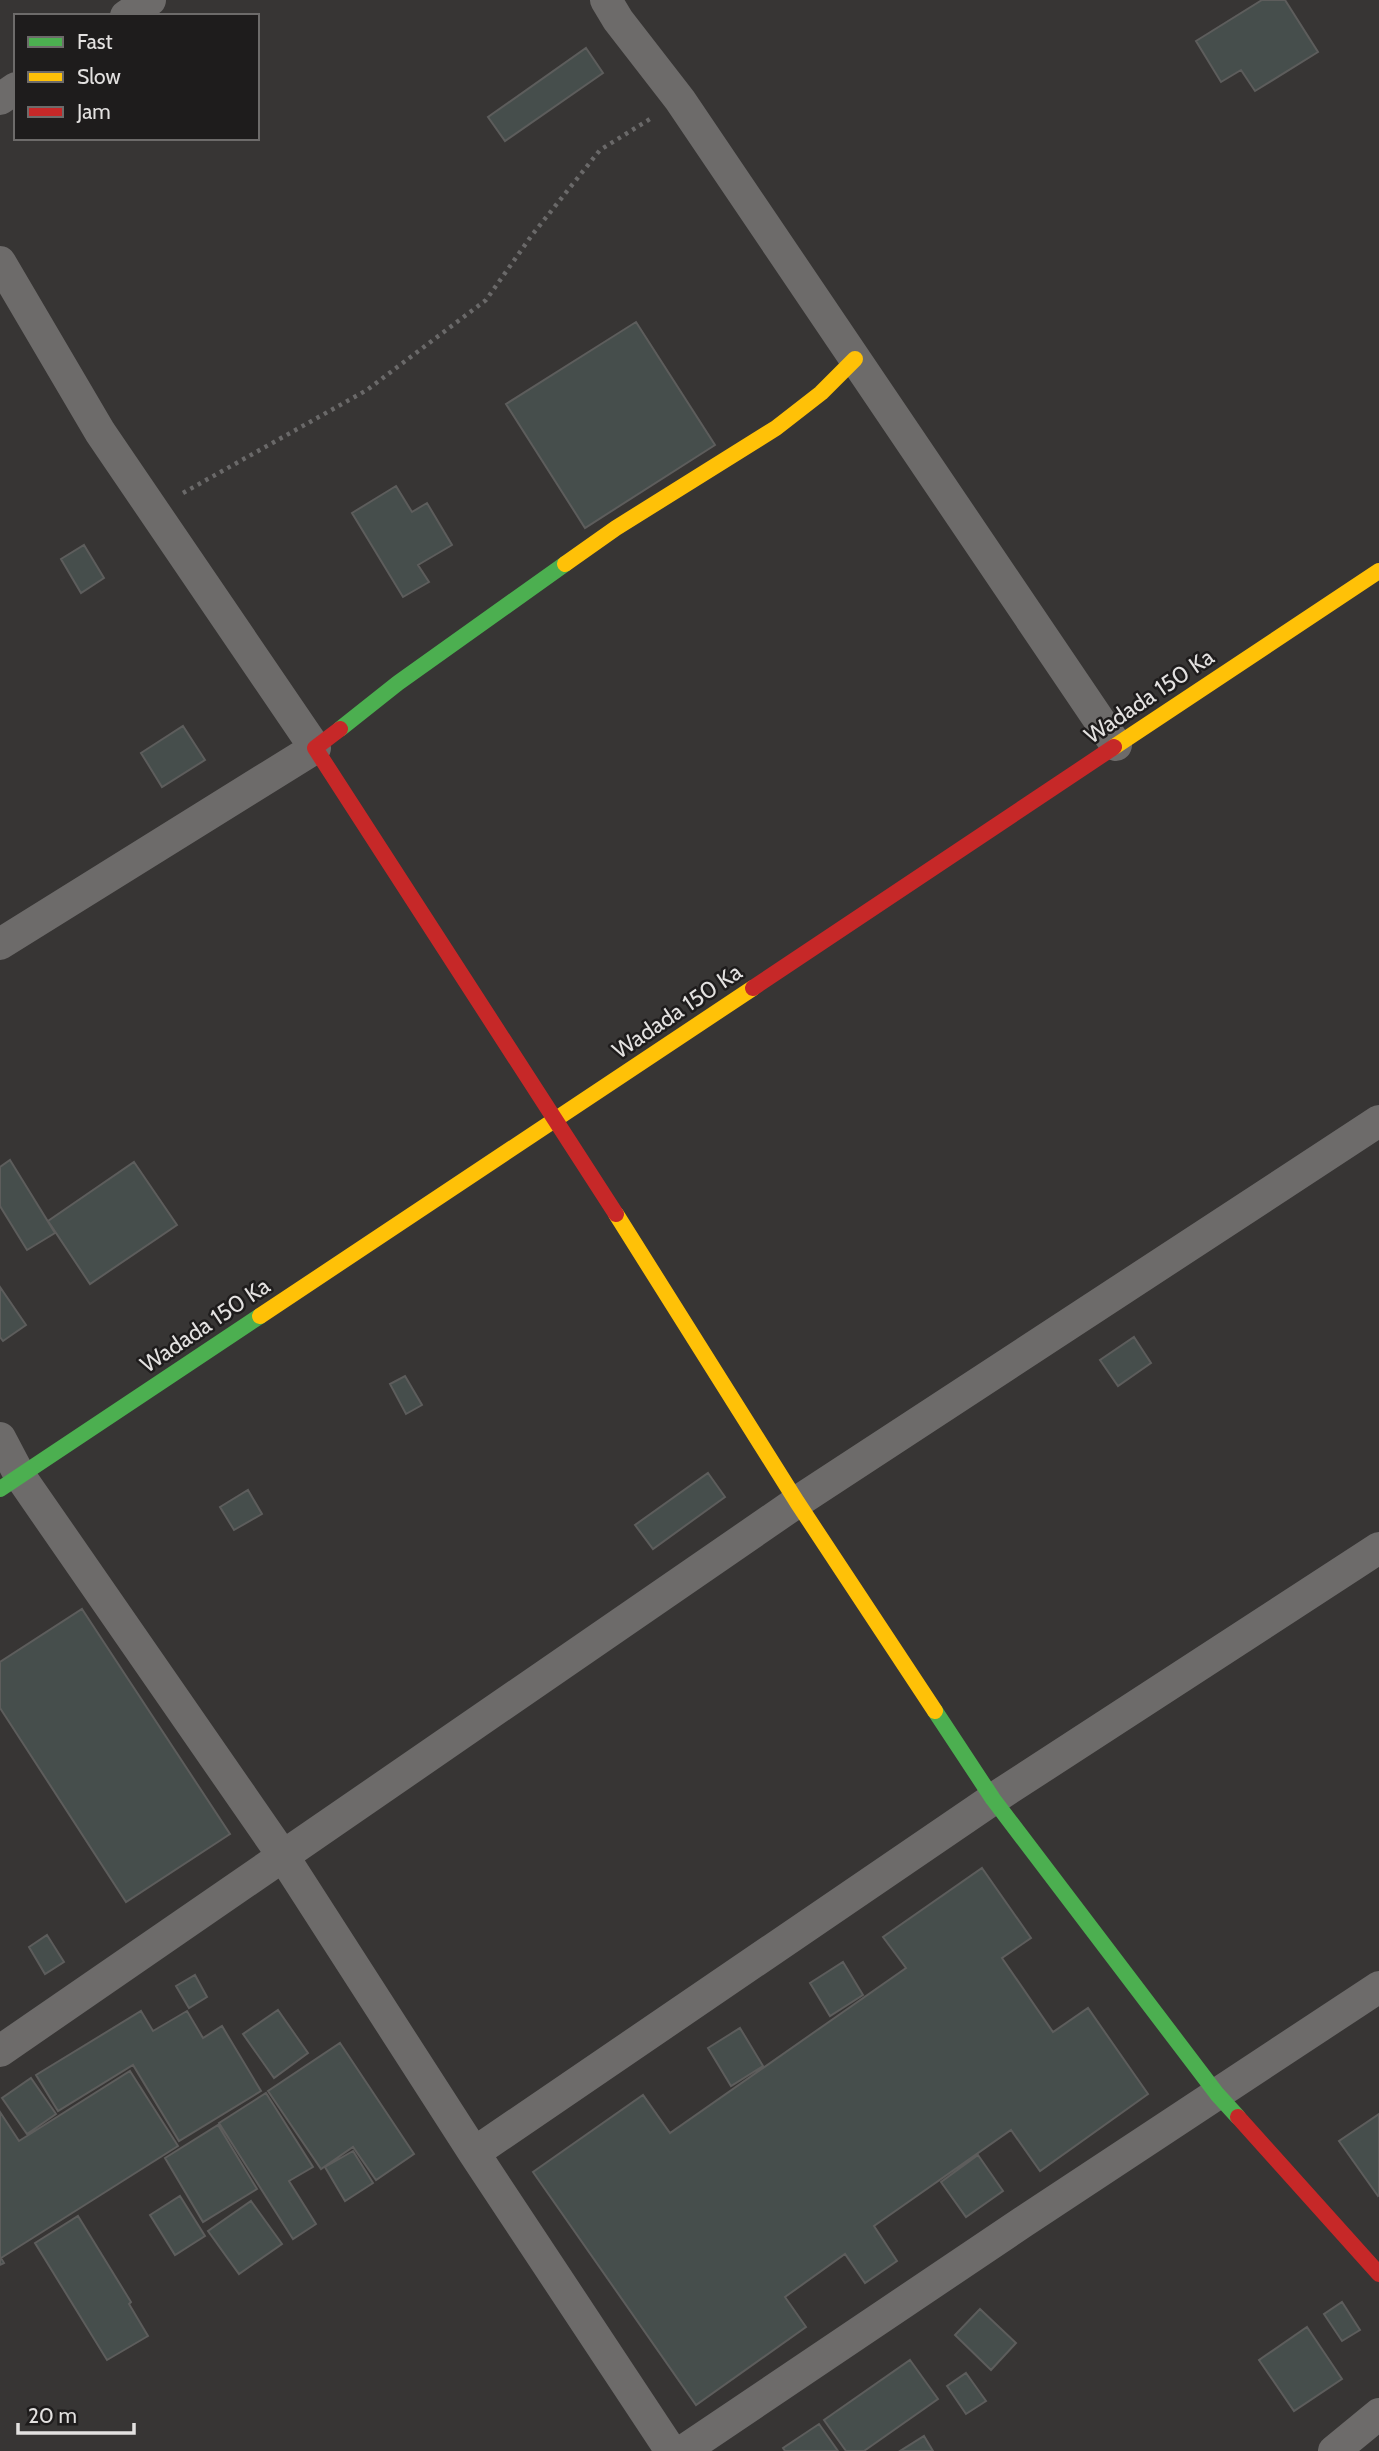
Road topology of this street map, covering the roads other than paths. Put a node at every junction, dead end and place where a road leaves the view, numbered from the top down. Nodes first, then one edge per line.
1 (150, 0) edge
2 (606, 0) edge
3 (129, 14) edge
4 (0, 262) edge
5 (855, 359) junction
6 (1379, 571) edge
7 (1116, 746) junction
8 (315, 748) junction
9 (0, 944) edge
10 (556, 1118) junction
11 (1379, 1121) edge
12 (0, 1438) edge
13 (10, 1482) edge
14 (797, 1502) junction
15 (1379, 1548) edge
16 (993, 1799) junction
17 (283, 1856) junction
18 (1379, 1987) edge
19 (0, 2051) edge
20 (1217, 2094) junction
21 (474, 2153) junction
22 (1379, 2274) edge
23 (1379, 2414) edge
24 (671, 2451) edge
25 (683, 2451) edge
26 (1334, 2451) edge

1 - 3 street
2 - 5 street
4 - 8 street
5 - 7 street
5 - 8 street
6 - 7 street, Wadada 150 Ka
7 - 10 street, Wadada 150 Ka
8 - 9 street
8 - 10 street
10 - 13 street, Wadada 150 Ka
10 - 14 street
11 - 14 street
12 - 13 street
13 - 17 street
14 - 16 street
14 - 17 street
15 - 16 street
16 - 20 street
16 - 21 street
17 - 19 street
17 - 21 street
18 - 20 street
20 - 22 street
20 - 25 street
21 - 24 street
23 - 26 street

